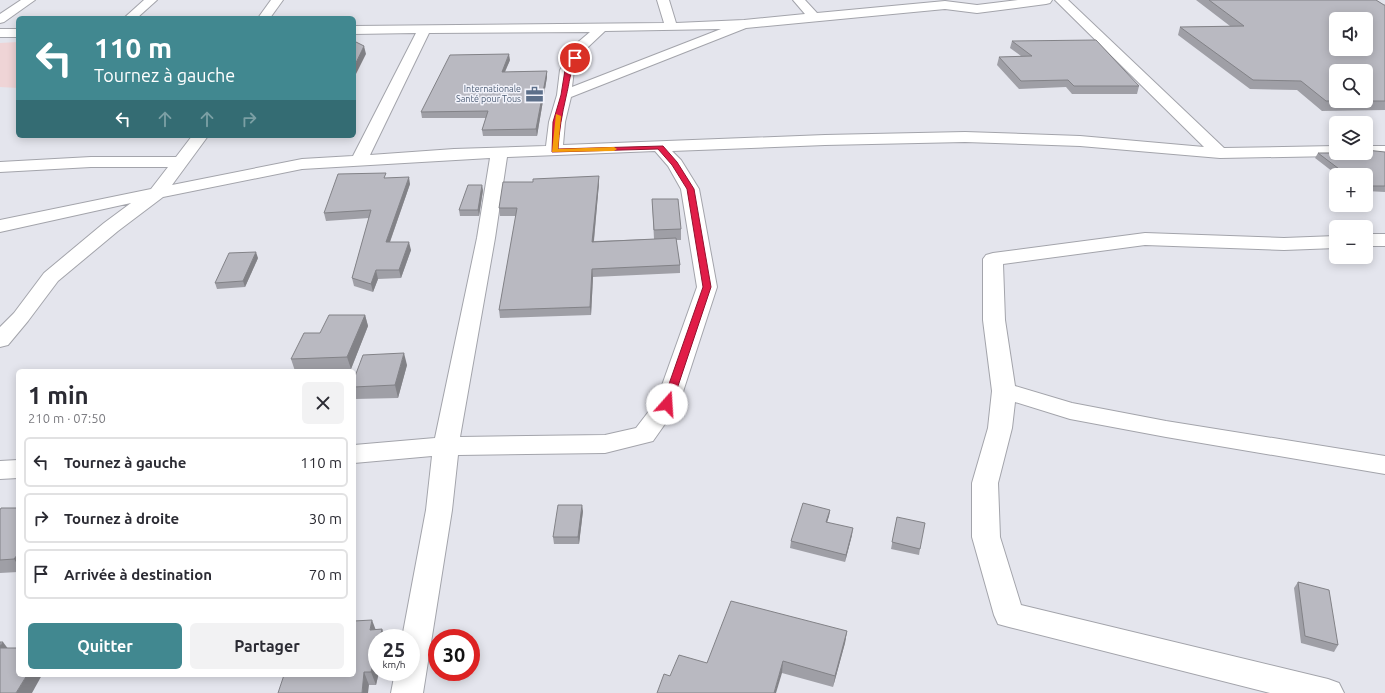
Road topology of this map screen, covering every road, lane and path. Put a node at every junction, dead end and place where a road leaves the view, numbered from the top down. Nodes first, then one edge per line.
1 (29, 0) edge
2 (151, 0) edge
3 (277, 0) edge
4 (663, 0) edge
5 (799, 0) edge
6 (1046, 0) edge
7 (1062, 0) edge
8 (942, 3) edge
9 (132, 16) edge
10 (265, 16) edge
11 (814, 17) junction
12 (0, 18) edge
13 (744, 24) junction
14 (672, 27) junction
15 (600, 29) junction
16 (356, 30) edge
17 (425, 30) junction
18 (0, 33) edge
19 (16, 33) edge
20 (564, 95) junction
21 (199, 138) edge
22 (660, 147) junction
23 (554, 151) junction
24 (1373, 151) edge
25 (1385, 151) edge
26 (1329, 152) edge
27 (499, 153) junction
28 (1220, 153) junction
29 (359, 160) junction
30 (181, 162) junction
31 (0, 167) edge
32 (157, 193) junction
33 (0, 226) edge
34 (1373, 240) edge
35 (1385, 240) edge
36 (1329, 242) edge
37 (0, 340) edge
38 (1004, 391) junction
39 (446, 446) junction
40 (356, 454) edge
41 (1385, 465) edge
42 (16, 469) edge
43 (0, 470) edge
44 (418, 629) edge
45 (409, 681) edge
46 (407, 693) edge
47 (1328, 693) edge

1 - 12 street
2 - 9 street
3 - 10 street
4 - 14 street
5 - 11 street
6 - 8 street
7 - 28 street
8 - 11 street
11 - 13 street
13 - 14 street
13 - 20 street
14 - 15 street
15 - 17 street
15 - 20 street
16 - 17 street
17 - 29 street
18 - 19 street
20 - 23 street
21 - 30 street
22 - 23 street
22 - 28 street
22 - 39 street
23 - 27 street
24 - 25 street
26 - 28 street
27 - 29 street
27 - 39 street
29 - 32 street
30 - 31 street
30 - 32 street
32 - 33 street
32 - 37 street
34 - 35 street
36 - 38 street
38 - 41 street
38 - 47 street
39 - 40 street
39 - 44 street
42 - 43 street
45 - 46 street

